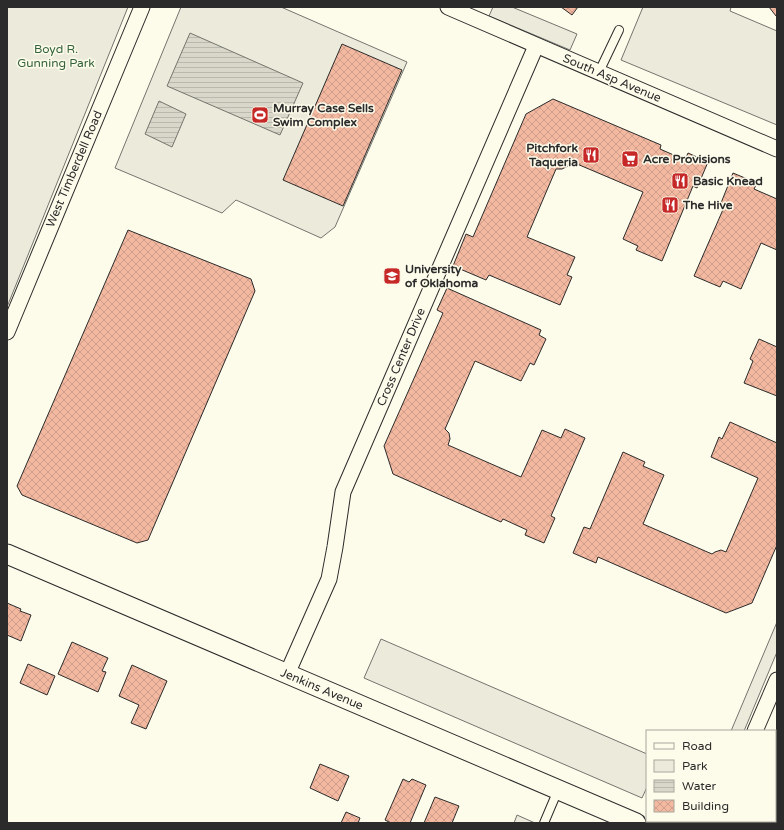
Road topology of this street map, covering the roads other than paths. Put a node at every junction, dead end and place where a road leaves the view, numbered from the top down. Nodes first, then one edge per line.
1 (142, 7) edge
2 (457, 9) edge
3 (619, 30) dead end
4 (536, 46) junction
5 (599, 72) junction
6 (777, 149) edge
7 (7, 332) edge
8 (7, 554) edge
9 (287, 674) junction
10 (777, 680) edge
11 (772, 706) edge
12 (756, 730) edge
13 (558, 790) junction
14 (544, 823) edge
15 (636, 823) edge

1 - 7 street, West Timberdell Road
2 - 4 street, South Asp Avenue
3 - 5 lane
4 - 5 street, South Asp Avenue
4 - 9 street, Cross Center Drive
5 - 6 street, South Asp Avenue
8 - 9 street, Jenkins Avenue
9 - 13 street, Jenkins Avenue
10 - 11 street
11 - 12 street
13 - 14 lane
13 - 15 street, Jenkins Avenue

